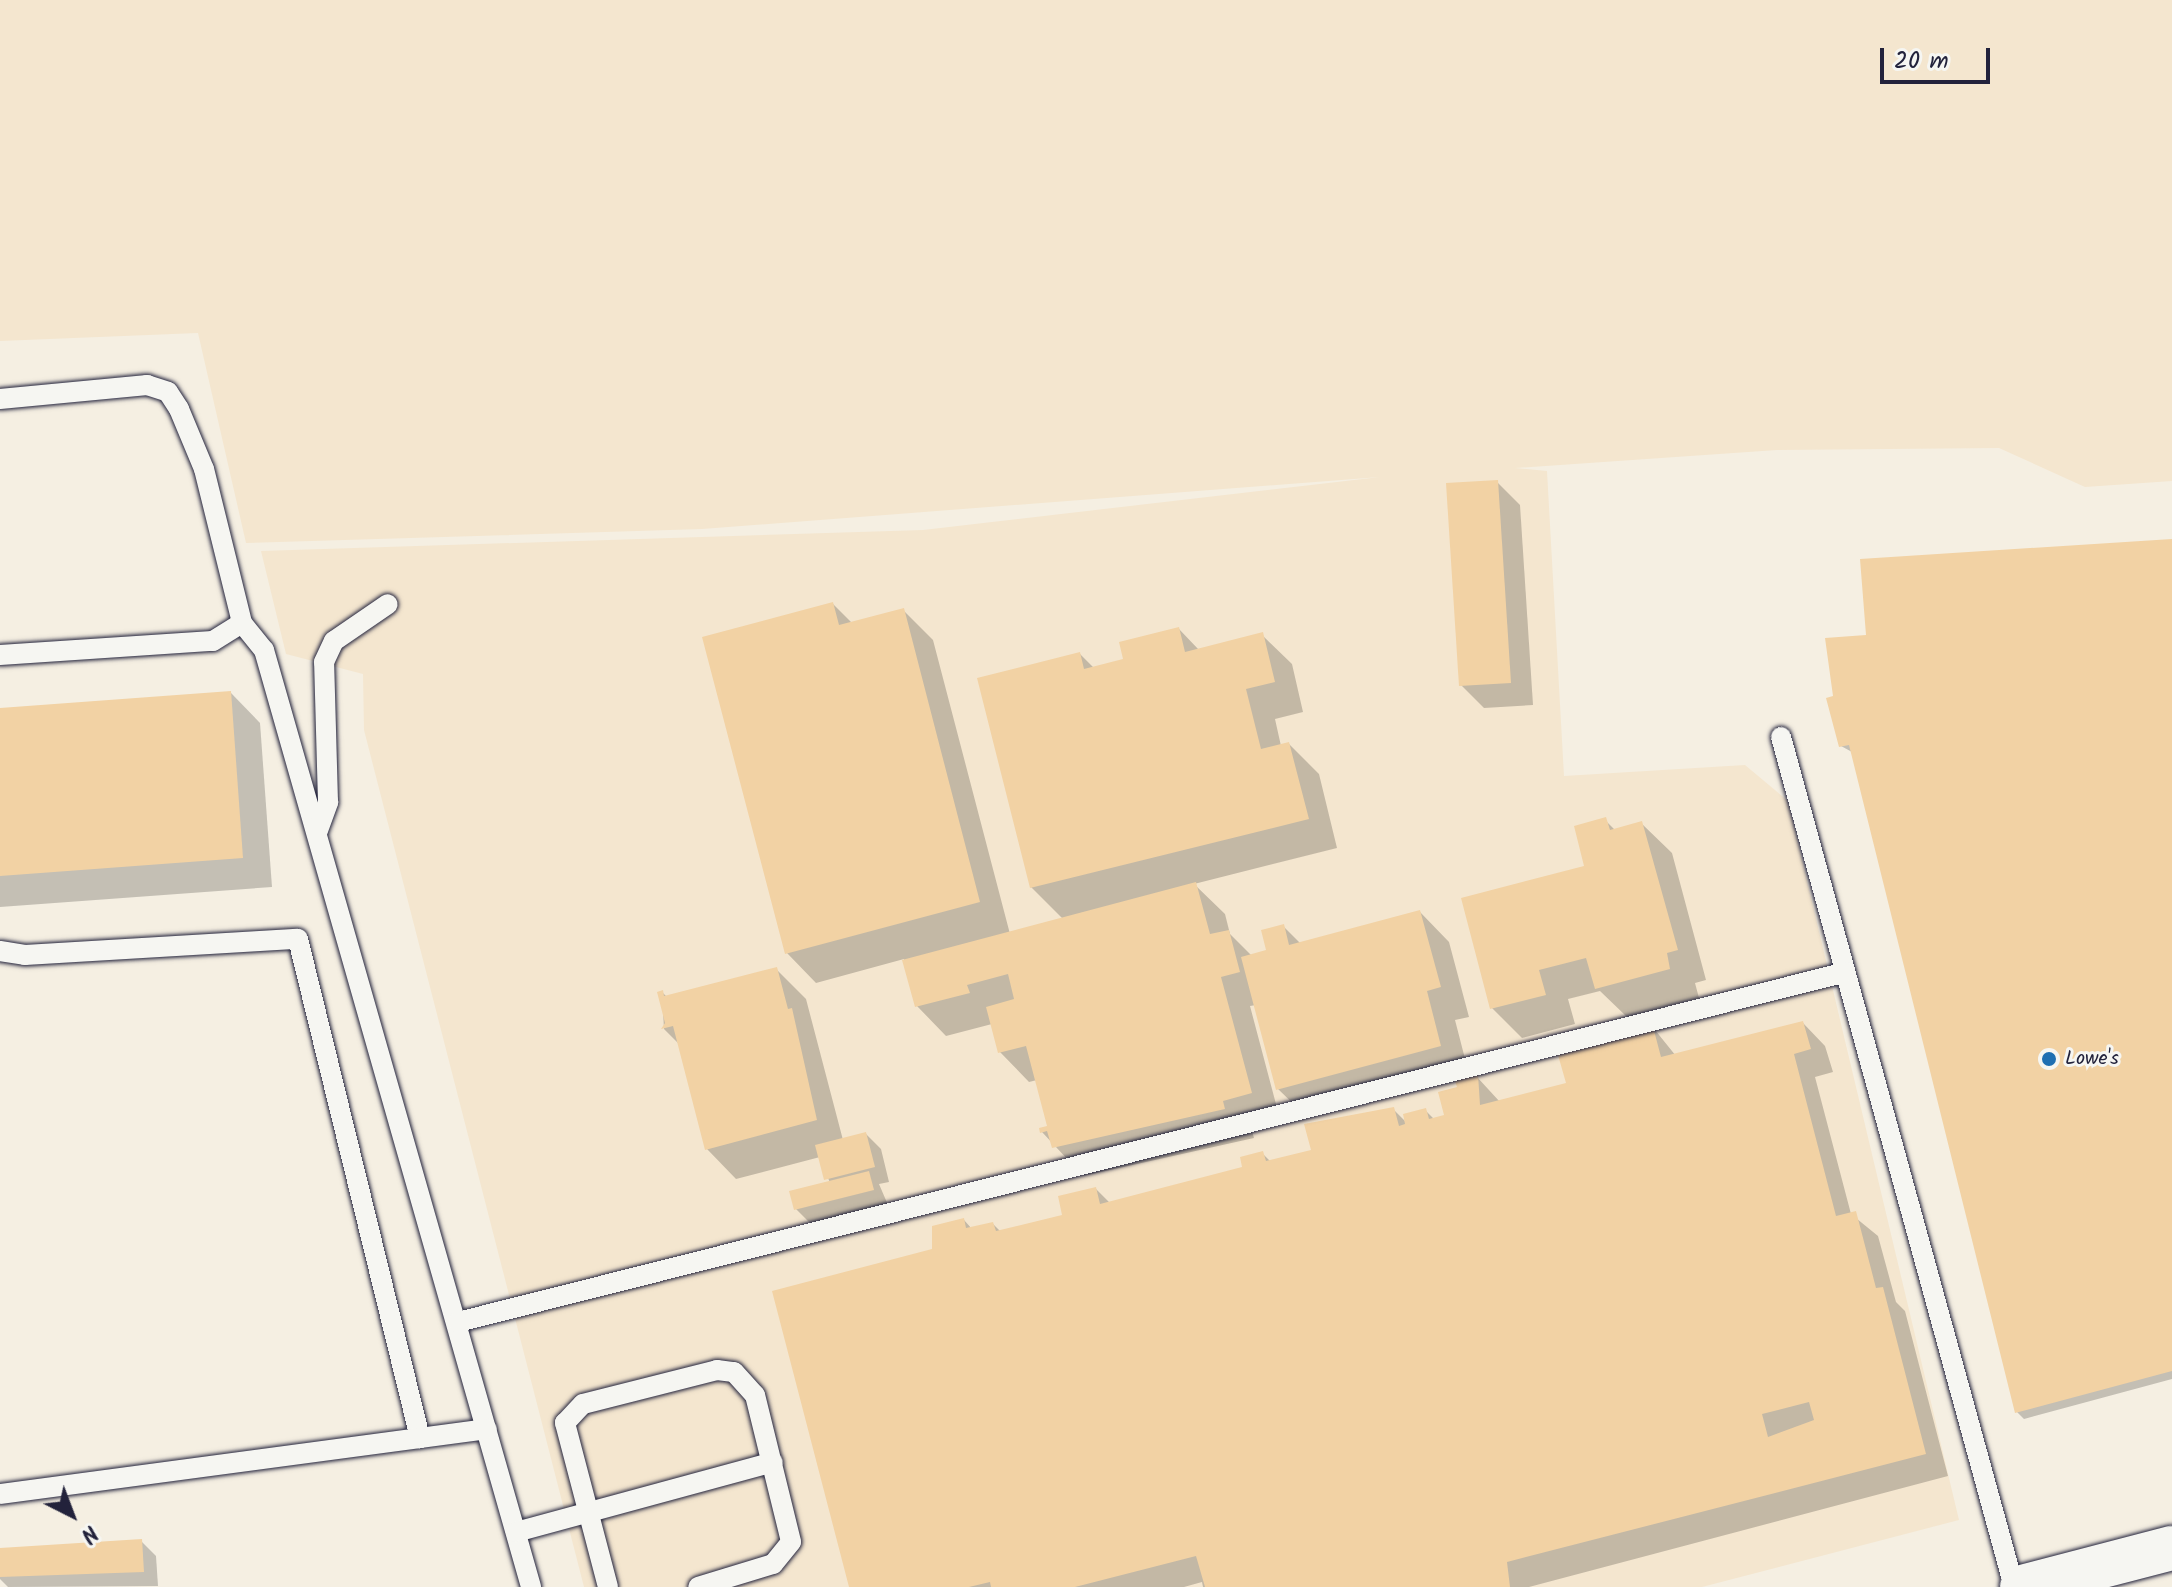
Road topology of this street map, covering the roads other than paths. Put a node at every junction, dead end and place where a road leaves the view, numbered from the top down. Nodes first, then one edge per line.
1 (0, 399) edge
2 (388, 604) dead end
3 (242, 623) junction
4 (0, 655) edge
5 (1781, 737) dead end
6 (317, 833) junction
7 (0, 951) edge
8 (1846, 972) junction
9 (458, 1322) junction
10 (487, 1429) junction
11 (420, 1438) junction
12 (773, 1462) junction
13 (0, 1494) edge
14 (587, 1513) junction
15 (516, 1532) junction
16 (2172, 1548) edge
17 (531, 1587) edge
18 (608, 1587) edge
19 (698, 1587) edge
20 (2014, 1587) edge
21 (2022, 1587) edge

1 - 3 lane
2 - 6 lane
3 - 4 lane
3 - 6 lane
5 - 8 lane
6 - 9 lane
7 - 11 lane
8 - 9 lane
8 - 20 lane
9 - 10 lane
10 - 11 lane
10 - 15 lane
11 - 13 lane
12 - 14 lane
12 - 14 lane
12 - 19 lane
14 - 15 lane
14 - 18 lane
15 - 17 lane
16 - 21 main road

